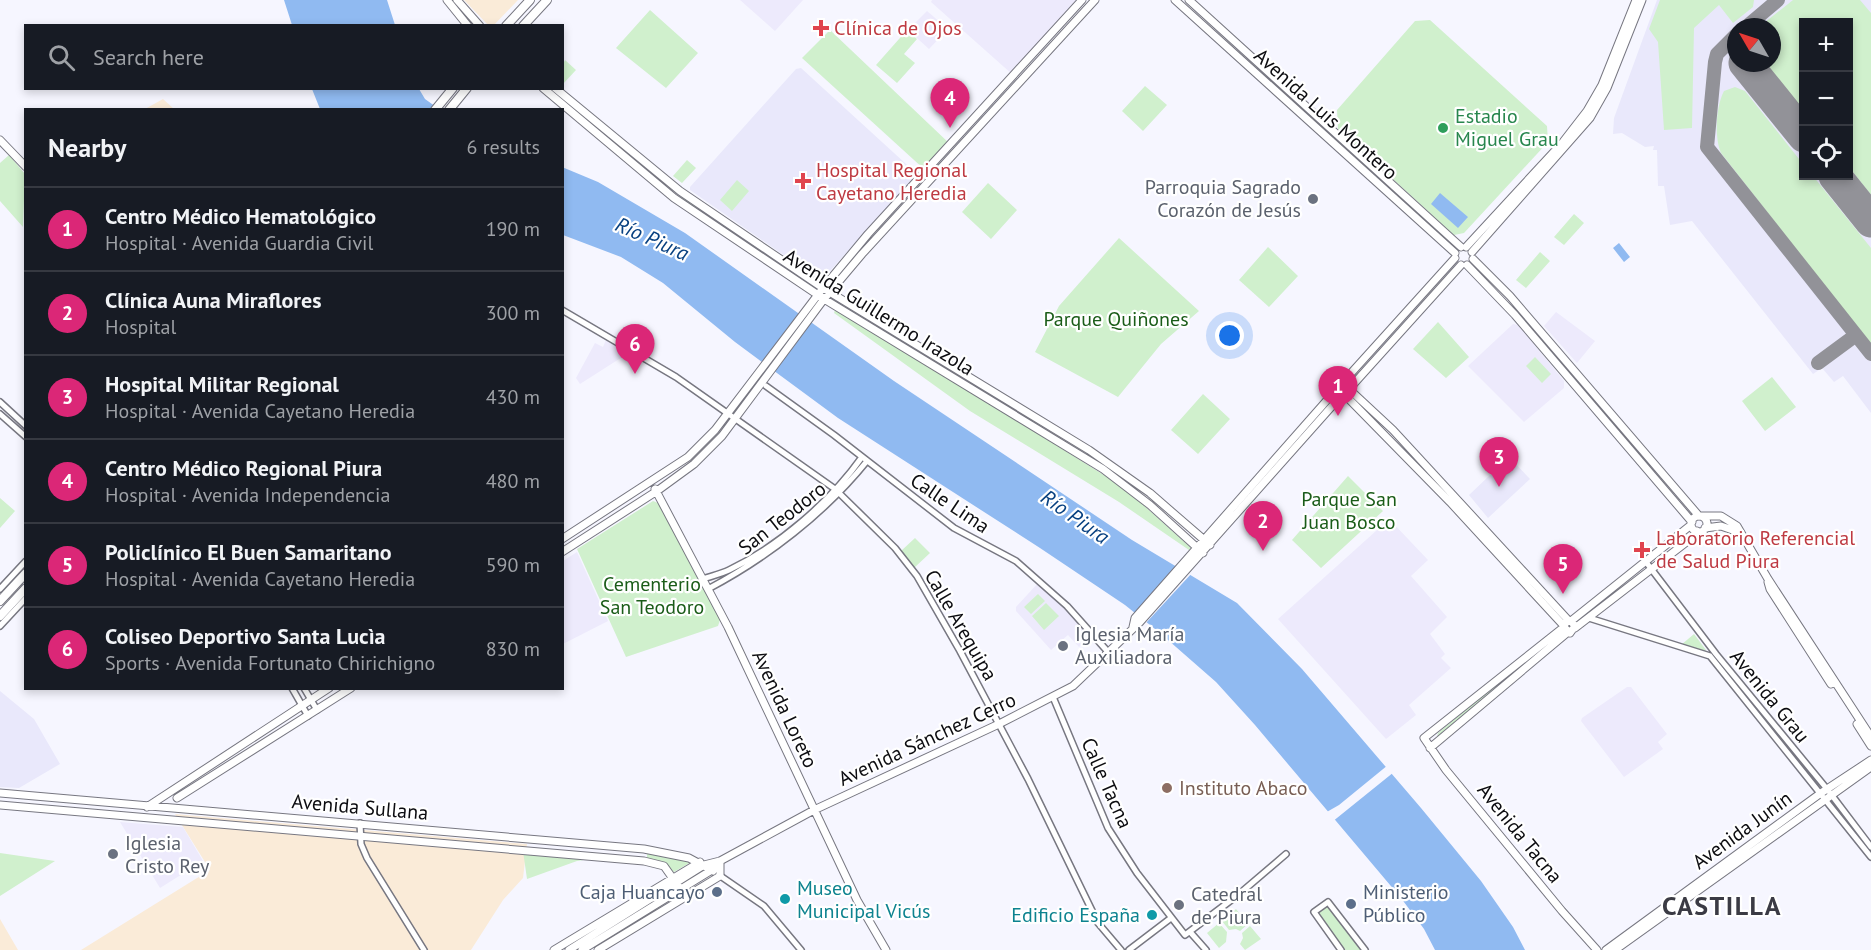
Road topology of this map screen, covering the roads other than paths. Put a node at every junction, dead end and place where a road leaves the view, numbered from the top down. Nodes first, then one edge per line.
1 (447, 0) edge
2 (457, 0) edge
3 (530, 0) edge
4 (547, 0) edge
5 (1082, 0) edge
6 (1095, 0) edge
7 (1175, 0) edge
8 (1189, 0) edge
9 (1639, 1) edge
10 (466, 24) edge
11 (478, 24) edge
12 (508, 24) edge
13 (525, 24) edge
14 (451, 90) edge
15 (465, 90) edge
16 (545, 90) edge
17 (557, 90) edge
18 (451, 107) edge
19 (437, 108) edge
20 (0, 140) edge
21 (24, 165) edge
22 (1459, 251) junction
23 (1468, 260) junction
24 (777, 262) junction
25 (827, 290) junction
26 (821, 297) junction
27 (564, 311) edge
28 (1367, 356) junction
29 (1374, 361) junction
30 (766, 386) dead end
31 (1345, 392) junction
32 (0, 402) edge
33 (0, 414) edge
34 (732, 417) junction
35 (24, 424) edge
36 (24, 435) edge
37 (865, 459) junction
38 (1659, 470) junction
39 (1652, 476) junction
40 (652, 482) junction
41 (657, 491) junction
42 (837, 491) junction
43 (1680, 496) junction
44 (1674, 501) junction
45 (1699, 516) junction
46 (1186, 523) junction
47 (1691, 523) junction
48 (1705, 528) junction
49 (1179, 531) junction
50 (1697, 531) junction
51 (1743, 535) junction
52 (564, 538) edge
53 (1207, 543) junction
54 (564, 551) edge
55 (1200, 551) junction
56 (1646, 562) junction
57 (24, 563) edge
58 (1652, 569) junction
59 (24, 575) edge
60 (703, 579) junction
61 (1768, 579) junction
62 (0, 589) edge
63 (708, 589) junction
64 (24, 590) edge
65 (24, 600) edge
66 (0, 601) edge
67 (0, 616) edge
68 (1589, 618) junction
69 (0, 626) edge
70 (1569, 626) junction
71 (1109, 653) junction
72 (293, 690) edge
73 (305, 690) edge
74 (327, 690) edge
75 (348, 690) edge
76 (1053, 697) junction
77 (311, 700) junction
78 (303, 705) junction
79 (317, 710) junction
80 (308, 716) junction
81 (999, 724) junction
82 (1871, 737) edge
83 (1871, 746) edge
84 (1430, 748) junction
85 (1871, 760) edge
86 (1871, 767) edge
87 (0, 793) edge
88 (1827, 794) junction
89 (24, 795) junction
90 (177, 798) dead end
91 (0, 805) edge
92 (21, 806) junction
93 (147, 807) junction
94 (814, 810) junction
95 (360, 823) junction
96 (359, 834) junction
97 (1871, 847) edge
98 (1286, 854) dead end
99 (1871, 857) edge
100 (720, 861) junction
101 (701, 863) junction
102 (713, 871) junction
103 (720, 876) junction
104 (674, 880) junction
105 (681, 890) junction
106 (1171, 918) junction
107 (1188, 934) junction
108 (580, 938) junction
109 (1594, 949) edge
110 (424, 950) edge
111 (554, 950) edge
112 (569, 950) edge
113 (582, 950) edge
114 (598, 950) edge
115 (801, 950) edge
116 (886, 950) edge
117 (1121, 950) edge
118 (1129, 950) edge
119 (1206, 950) edge
120 (1341, 950) edge
121 (1365, 950) edge
122 (1606, 950) edge
123 (1615, 950) edge

1 - 10 main road
2 - 11 main road
3 - 12 highway
4 - 13 highway
5 - 25 main road
6 - 25 main road
7 - 22 main road, Avenida Luis Montero
8 - 22 main road, Avenida Luis Montero
9 - 22 main road
9 - 23 main road, Avenida Sánchez Cerro
14 - 19 highway
15 - 18 highway
16 - 24 main road, Avenida Guillermo Irazola
17 - 24 main road, Avenida Guillermo Irazola
20 - 21 main road
22 - 23 main road
22 - 23 main road
22 - 28 main road
23 - 29 main road, Avenida Sánchez Cerro
23 - 38 main road
23 - 39 main road
24 - 25 main road, Avenida Guillermo Irazola
24 - 26 main road, Avenida Guillermo Irazola
25 - 26 main road
25 - 46 main road, Avenida Guillermo Irazola
26 - 34 main road
26 - 49 main road, Avenida Guillermo Irazola
27 - 34 street, Calle Arequipa
28 - 29 main road
28 - 31 main road
29 - 31 main road, Avenida Sánchez Cerro
30 - 37 street, Calle Lima
31 - 53 main road, Avenida Sánchez Cerro
31 - 70 main road
32 - 35 street
33 - 36 street
34 - 40 main road
34 - 41 main road
34 - 42 street, Calle Arequipa
37 - 42 street, San Teodoro
37 - 71 street, Calle Lima
38 - 39 main road
38 - 43 main road
39 - 44 main road
40 - 41 main road, Avenida Loreto
40 - 52 main road
41 - 54 main road
41 - 60 main road, Avenida Loreto
42 - 60 street, San Teodoro
42 - 63 street, San Teodoro
42 - 81 street, Calle Arequipa
43 - 44 main road
43 - 45 main road
44 - 47 main road
45 - 47 main road
45 - 48 main road
45 - 51 main road
46 - 49 main road
46 - 53 main road, Avenida Guillermo Irazola
47 - 50 main road
47 - 56 main road
48 - 50 main road
48 - 51 main road
49 - 55 main road, Avenida Guillermo Irazola
50 - 58 main road
51 - 61 main road
53 - 55 main road, Avenida Sánchez Cerro
55 - 71 main road, Avenida Sánchez Cerro
56 - 58 street, Avenida Grau
56 - 70 main road
57 - 62 street
58 - 68 main road
58 - 88 street, Avenida Grau
59 - 66 highway
60 - 63 main road, Avenida Loreto
61 - 82 main road
61 - 83 main road
63 - 94 main road, Avenida Loreto
64 - 67 highway
65 - 69 street
68 - 70 main road
68 - 88 street, Avenida Grau
70 - 84 main road
70 - 84 main road, Avenida Tacna
71 - 76 main road, Avenida Sánchez Cerro
72 - 78 street
73 - 77 street
74 - 77 main road
75 - 79 main road
76 - 81 main road, Avenida Sánchez Cerro
76 - 106 street, Calle Tacna
77 - 78 main road
77 - 79 street
78 - 80 street
78 - 93 main road
79 - 80 main road
80 - 90 main road
81 - 94 main road, Avenida Sánchez Cerro
81 - 117 street, Calle Arequipa
84 - 109 main road, Avenida Tacna
85 - 88 main road, Avenida Junín
86 - 88 main road, Avenida Junín
87 - 89 main road, Avenida Sullana
88 - 97 street, Avenida Grau
88 - 99 street, Avenida Grau
88 - 122 main road, Avenida Junín
88 - 123 main road, Avenida Junín
89 - 92 main road
89 - 93 main road, Avenida Sullana
91 - 92 main road, Avenida Sullana
92 - 96 main road, Avenida Sullana
93 - 95 main road, Avenida Sullana
94 - 100 main road, Avenida Sánchez Cerro
94 - 116 main road, Avenida Loreto
95 - 96 street
95 - 101 main road, Avenida Sullana
96 - 104 main road, Avenida Sullana
96 - 110 street
98 - 107 street
100 - 101 main road, Avenida Sánchez Cerro
100 - 102 main road, Avenida Sánchez Cerro
100 - 103 main road
101 - 102 main road, Avenida Sullana
101 - 104 main road, Avenida Sánchez Cerro
102 - 103 street
102 - 105 main road, Avenida Sánchez Cerro
103 - 114 main road
103 - 115 street
104 - 105 main road, Avenida Sullana
104 - 108 main road, Avenida Sánchez Cerro
105 - 113 main road, Avenida Sánchez Cerro
106 - 107 street, Calle Tacna
106 - 118 street
107 - 119 street, Calle Tacna
108 - 111 main road, Avenida Sánchez Cerro
108 - 112 main road, Avenida Sánchez Cerro
120 - 121 street

